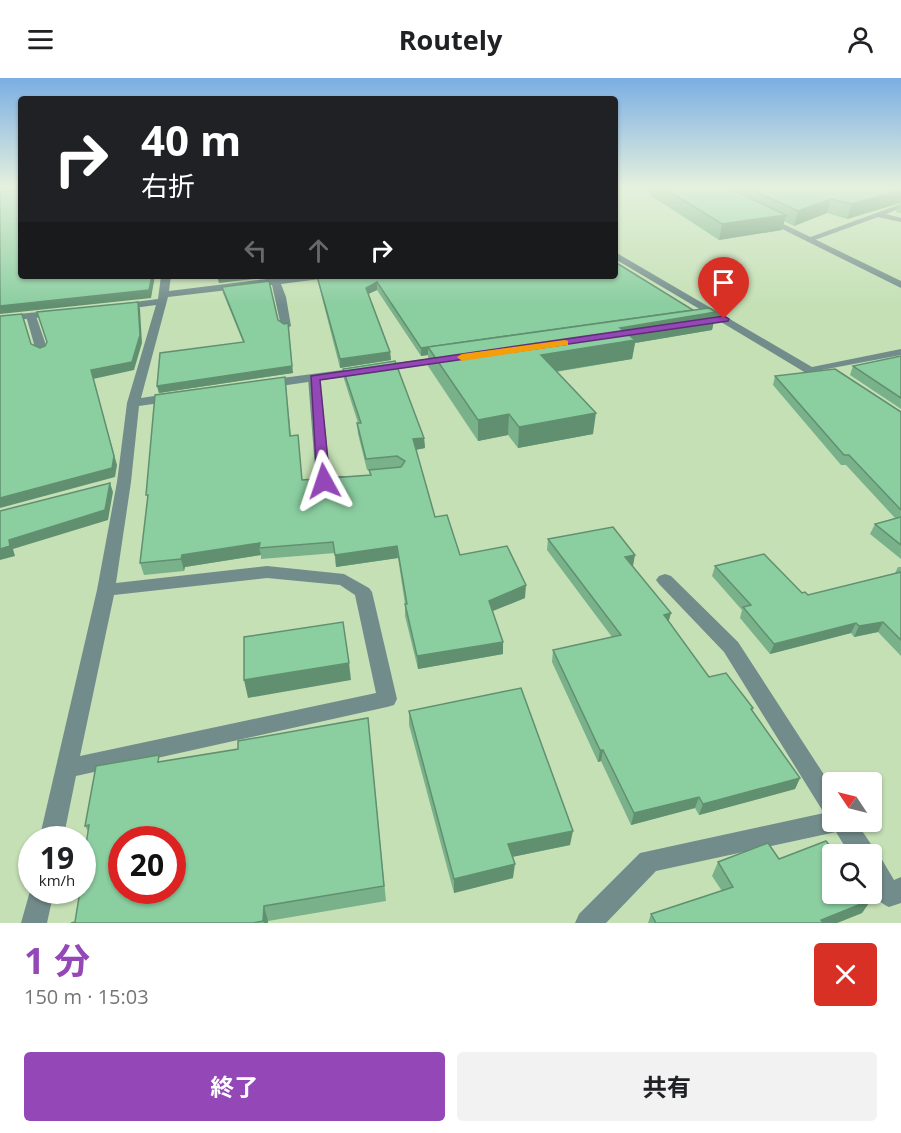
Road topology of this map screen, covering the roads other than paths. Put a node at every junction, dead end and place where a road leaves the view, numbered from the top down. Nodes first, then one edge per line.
1 (783, 226) edge
2 (843, 226) edge
3 (809, 239) junction
4 (618, 257) edge
5 (165, 279) edge
6 (293, 279) edge
7 (275, 281) junction
8 (901, 285) edge
9 (162, 299) junction
10 (113, 307) edge
11 (66, 312) edge
12 (31, 316) junction
13 (0, 319) edge
14 (724, 319) junction
15 (286, 326) edge
16 (679, 326) edge
17 (42, 351) edge
18 (901, 352) edge
19 (462, 357) edge
20 (828, 367) junction
21 (315, 378) junction
22 (846, 380) edge
23 (258, 386) edge
24 (190, 395) edge
25 (133, 402) junction
26 (354, 477) edge
27 (665, 580) dead end
28 (106, 590) junction
29 (66, 769) junction
30 (822, 790) edge
31 (822, 825) edge
32 (54, 826) edge
33 (882, 883) edge
34 (901, 890) edge
35 (38, 904) edge
36 (34, 923) edge
37 (588, 923) edge

1 - 3 street
2 - 3 street
3 - 8 street
4 - 14 street
5 - 9 street
6 - 7 street
7 - 9 street
7 - 15 street
9 - 10 street
9 - 25 street
11 - 12 street
12 - 13 street
12 - 17 street
14 - 16 street
14 - 20 street
18 - 20 street
19 - 21 street
20 - 22 street
21 - 23 street
21 - 26 street
24 - 25 street
25 - 28 street
27 - 30 street
28 - 29 street
28 - 29 street
29 - 32 street
31 - 37 street
33 - 34 street
35 - 36 street

